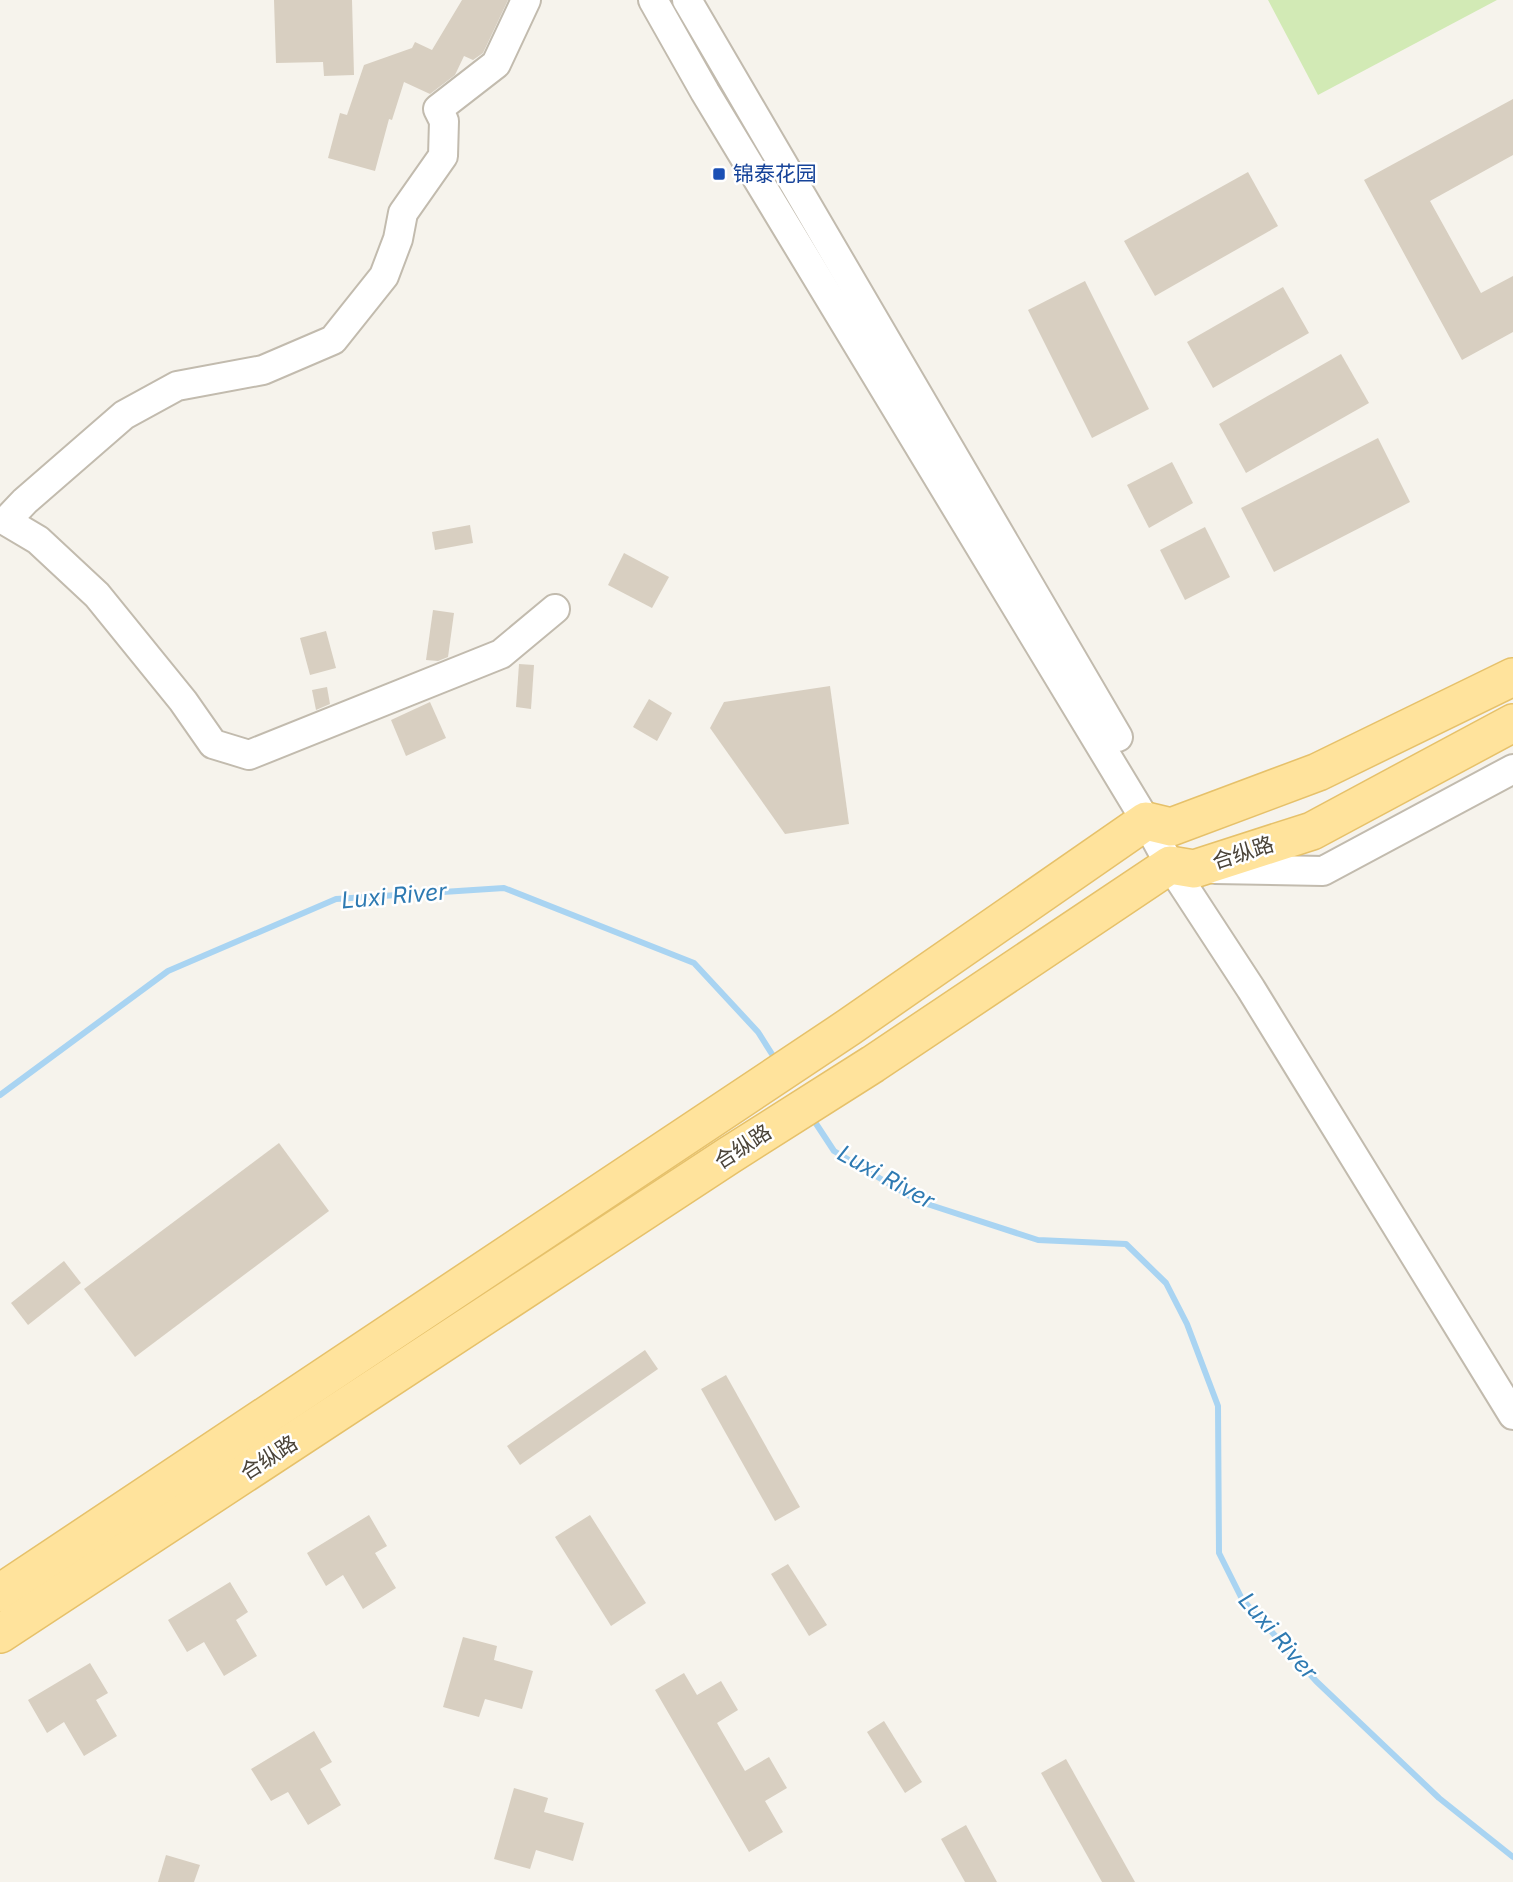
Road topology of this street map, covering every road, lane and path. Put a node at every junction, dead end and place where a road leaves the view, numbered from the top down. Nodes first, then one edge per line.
1 (526, 0) edge
2 (653, 0) edge
3 (687, 0) edge
4 (555, 609) dead end
5 (1513, 677) edge
6 (1513, 723) edge
7 (1513, 769) edge
8 (1159, 824) junction
9 (1182, 867) junction
10 (1513, 1380) edge
11 (1513, 1415) edge
12 (0, 1593) edge
13 (0, 1634) edge

1 - 4 street
2 - 8 street
3 - 8 street
5 - 8 main road
6 - 9 main road, 合纵路
7 - 9 street
8 - 9 street
8 - 12 main road, 合纵路
9 - 10 street
9 - 11 street
9 - 13 main road, 合纵路

